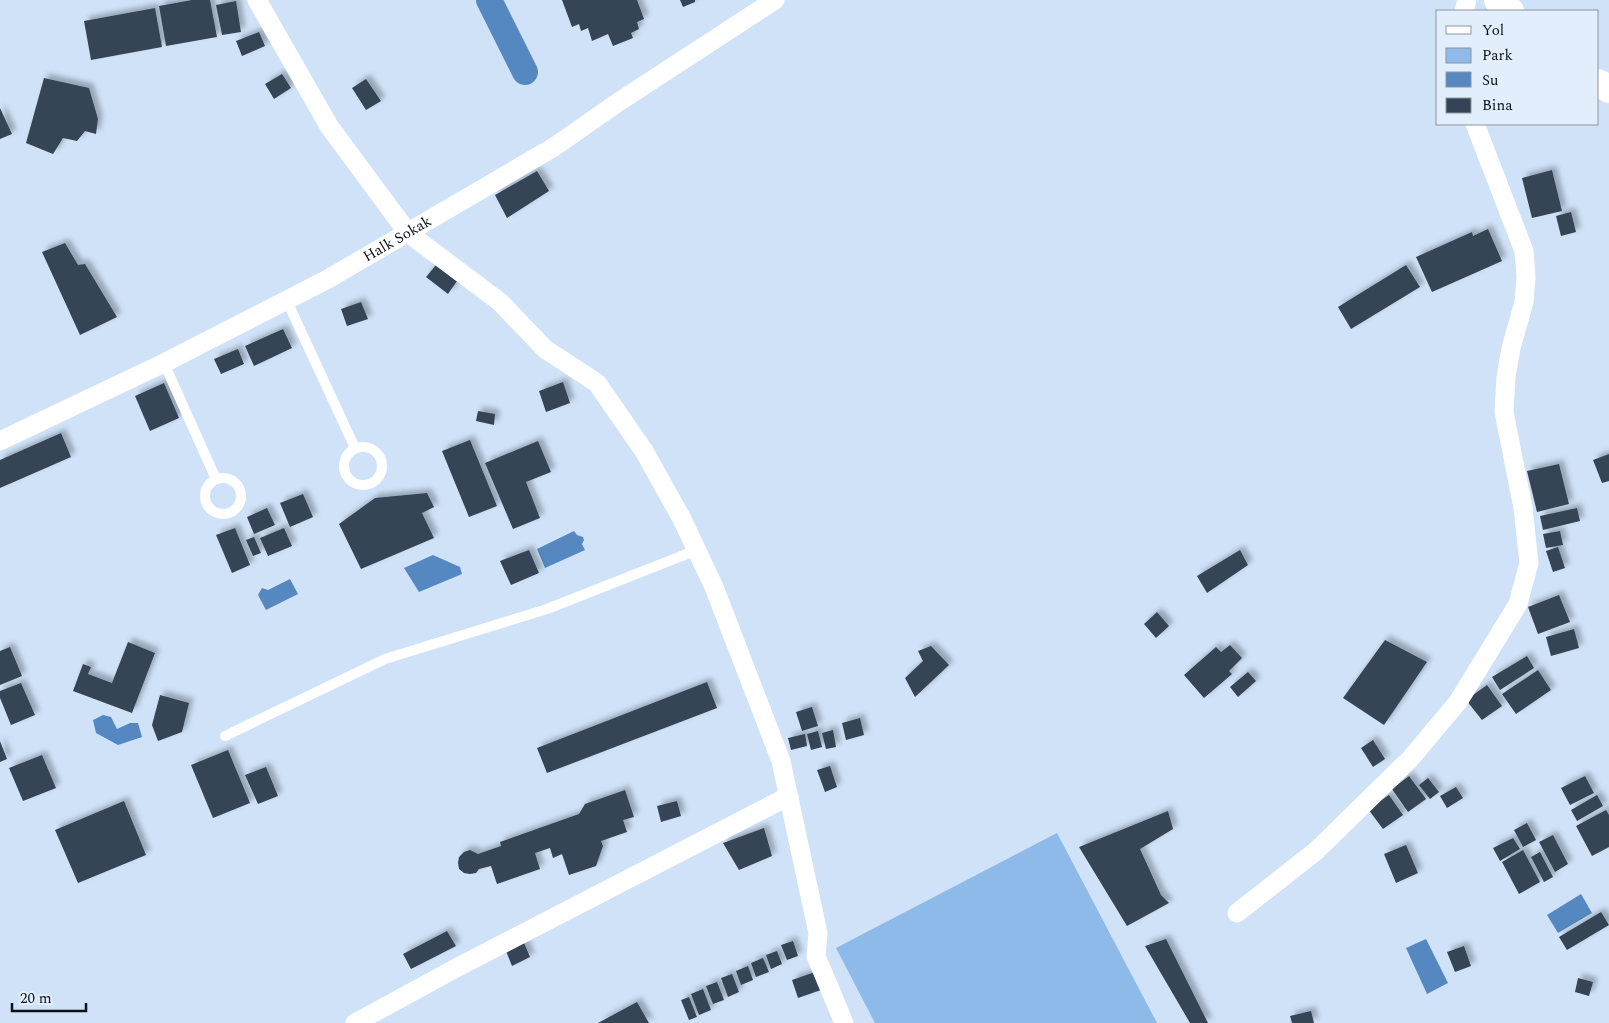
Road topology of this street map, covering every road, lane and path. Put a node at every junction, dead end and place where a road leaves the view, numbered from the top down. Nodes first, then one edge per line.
1 (257, 0) edge
2 (775, 0) edge
3 (1498, 0) edge
4 (1509, 10) edge
5 (1475, 125) edge
6 (408, 233) junction
7 (287, 301) junction
8 (164, 363) junction
9 (0, 441) edge
10 (354, 448) dead end
11 (216, 480) dead end
12 (697, 550) junction
13 (225, 736) dead end
14 (789, 796) junction
15 (1237, 914) dead end
16 (355, 1023) edge
17 (844, 1023) edge

1 - 6 street
2 - 6 street, Halk Sokak
3 - 4 main road
5 - 15 street
6 - 7 street, Halk Sokak
6 - 12 street
7 - 8 street, Halk Sokak
7 - 10 lane
8 - 9 street, Halk Sokak
8 - 11 lane
12 - 13 lane
12 - 14 street
14 - 16 street
14 - 17 street

